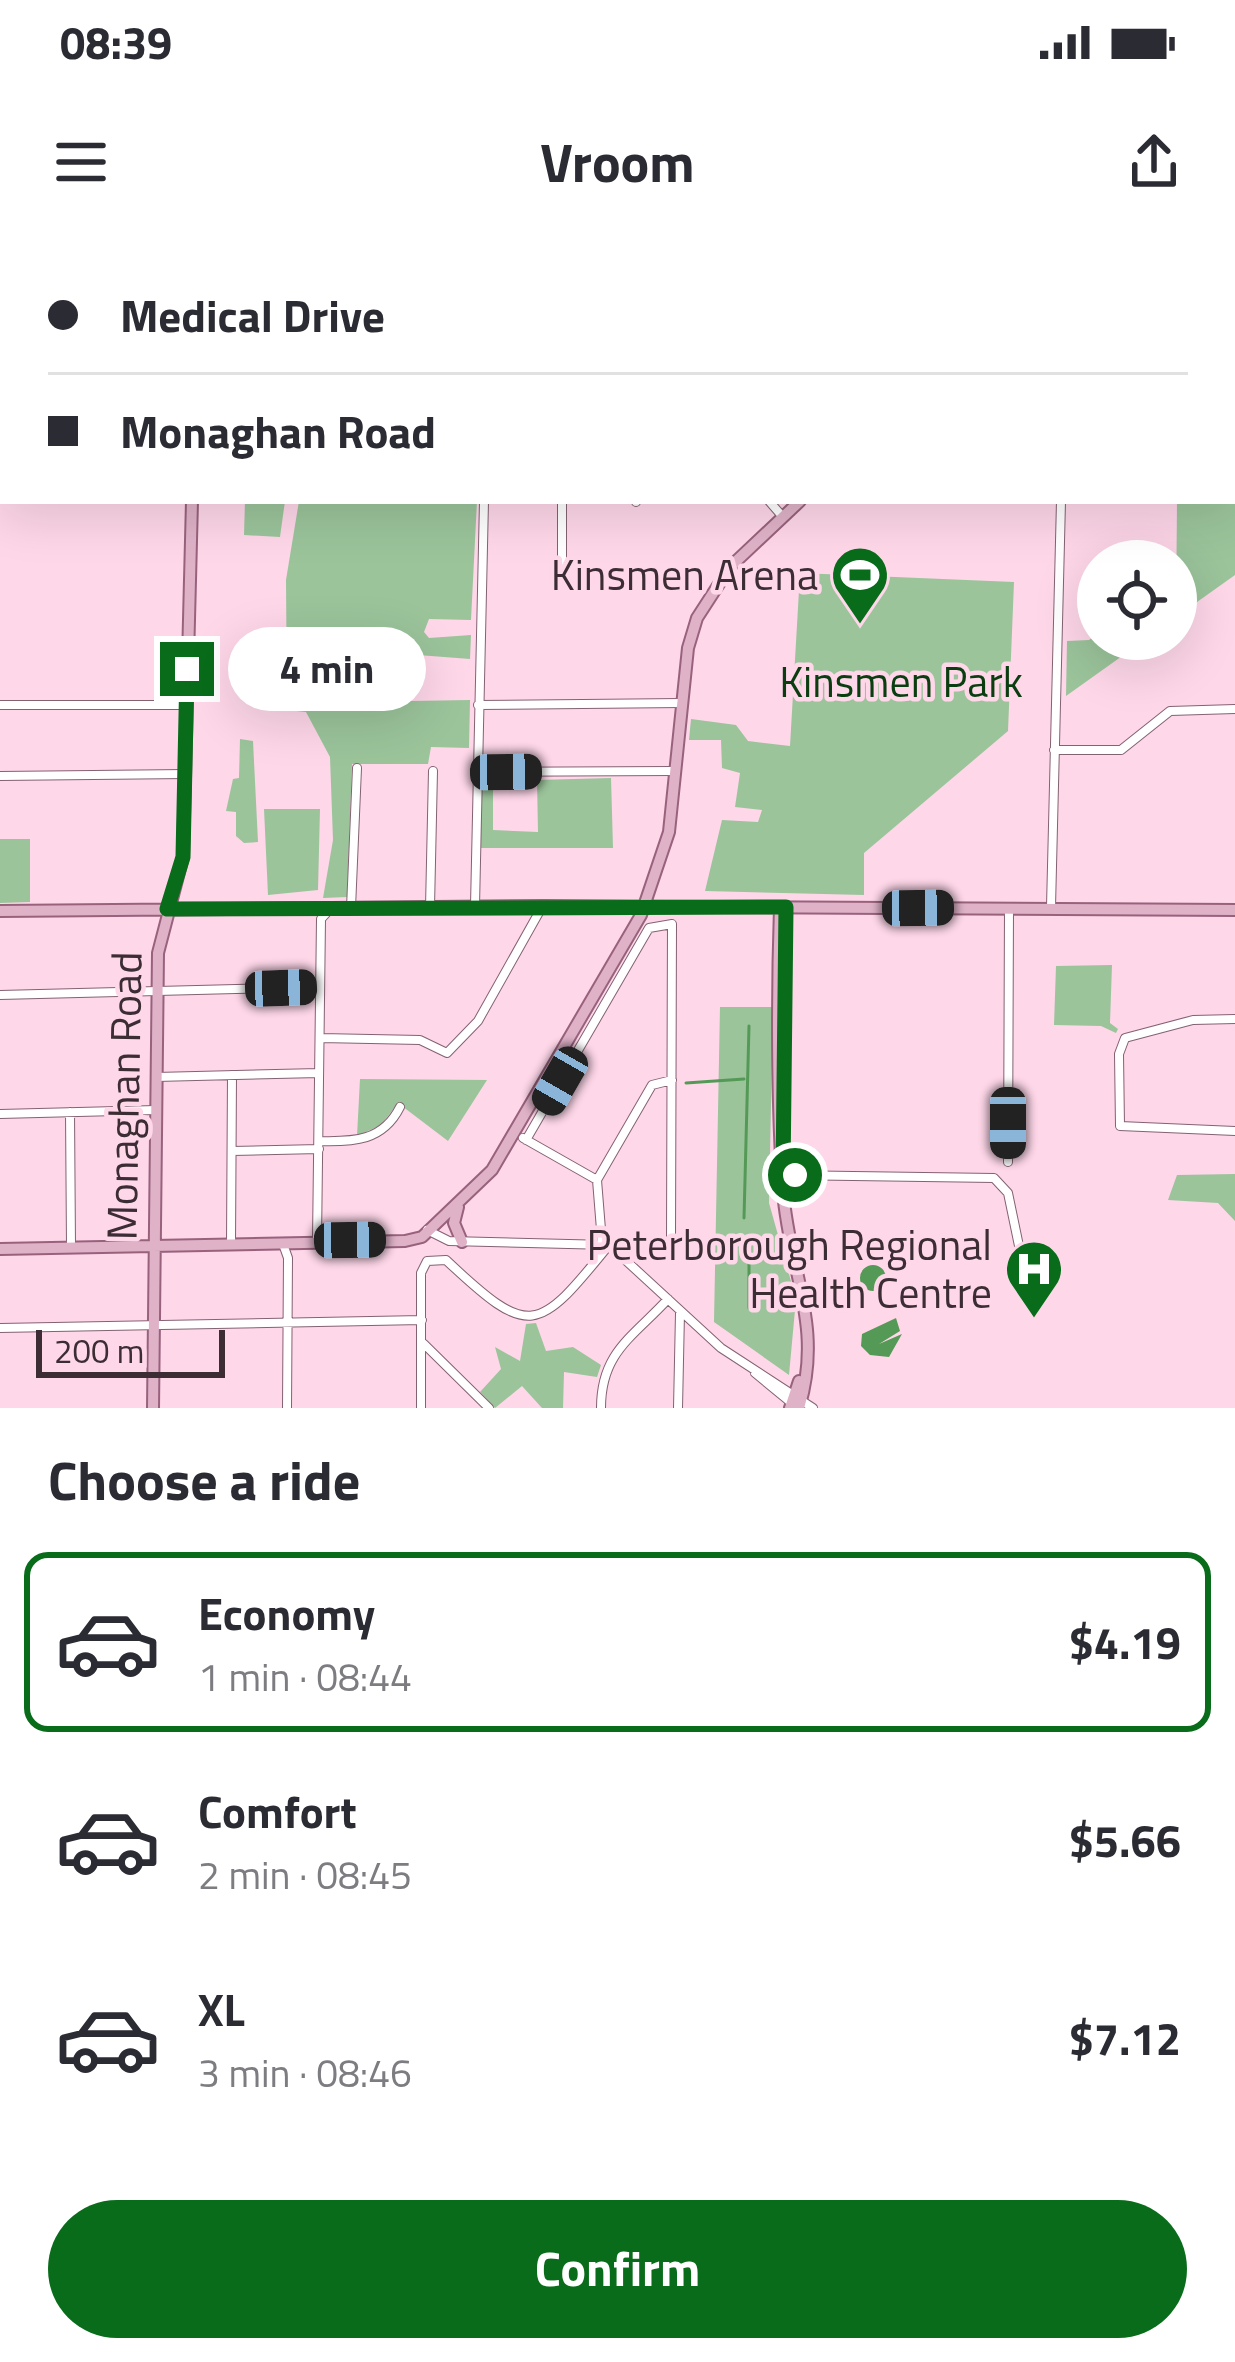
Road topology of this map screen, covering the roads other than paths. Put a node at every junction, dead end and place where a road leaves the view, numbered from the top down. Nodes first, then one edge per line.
1 (192, 504) edge
2 (484, 504) edge
3 (562, 504) edge
4 (772, 504) edge
5 (796, 504) edge
6 (1061, 504) edge
7 (782, 516) junction
8 (562, 562) dead end
9 (682, 703) junction
10 (0, 705) edge
11 (186, 705) junction
12 (478, 705) junction
13 (1235, 710) edge
14 (1054, 750) junction
15 (358, 768) dead end
16 (433, 771) dead end
17 (675, 771) junction
18 (478, 772) junction
19 (186, 774) junction
20 (0, 776) edge
21 (475, 906) junction
22 (543, 906) junction
23 (430, 907) junction
24 (645, 907) junction
25 (783, 907) junction
26 (1051, 907) junction
27 (300, 908) junction
28 (332, 908) junction
29 (351, 908) junction
30 (1009, 908) junction
31 (167, 909) junction
32 (1235, 910) edge
33 (0, 911) edge
34 (321, 919) junction
35 (320, 987) junction
36 (157, 992) junction
37 (0, 994) edge
38 (1235, 1019) edge
39 (321, 1038) junction
40 (319, 1073) junction
41 (232, 1075) junction
42 (156, 1077) junction
43 (672, 1081) junction
44 (400, 1107) dead end
45 (156, 1110) junction
46 (70, 1112) junction
47 (0, 1114) edge
48 (1235, 1131) edge
49 (520, 1136) junction
50 (319, 1145) junction
51 (232, 1151) junction
52 (1008, 1162) dead end
53 (783, 1174) junction
54 (597, 1180) junction
55 (460, 1204) junction
56 (427, 1230) junction
57 (671, 1238) dead end
58 (317, 1241) junction
59 (289, 1242) junction
60 (462, 1242) junction
61 (232, 1244) junction
62 (606, 1244) junction
63 (154, 1245) junction
64 (71, 1246) junction
65 (1019, 1246) dead end
66 (0, 1249) edge
67 (668, 1299) junction
68 (680, 1311) junction
69 (422, 1320) junction
70 (288, 1324) junction
71 (154, 1327) junction
72 (0, 1328) edge
73 (423, 1343) junction
74 (796, 1404) edge
75 (153, 1408) edge
76 (287, 1408) edge
77 (421, 1408) edge
78 (489, 1408) edge
79 (601, 1408) edge
80 (678, 1408) edge
81 (813, 1408) edge

1 - 11 main road, Monaghan Road
2 - 12 street
3 - 8 street
4 - 7 street
5 - 7 main road
6 - 14 street
7 - 9 main road
9 - 12 street
9 - 17 main road
10 - 11 street
11 - 19 main road, Monaghan Road
12 - 18 street
13 - 14 street
14 - 26 street
15 - 29 street
16 - 23 street
17 - 18 street
17 - 24 main road
18 - 21 street
19 - 20 street
19 - 31 main road, Monaghan Road
21 - 22 main road
21 - 23 main road
22 - 24 main road
22 - 39 street
23 - 29 main road
24 - 25 main road
24 - 49 main road
25 - 30 main road
25 - 53 main road
26 - 30 main road
26 - 32 main road
27 - 28 main road
27 - 31 main road
27 - 34 street
28 - 29 main road
28 - 34 street
30 - 52 street
31 - 33 main road
31 - 36 main road, Monaghan Road
34 - 35 street
35 - 36 street
35 - 39 street
36 - 37 street
36 - 42 main road, Monaghan Road
38 - 48 street
39 - 40 street
40 - 41 street
40 - 50 street
41 - 42 street
41 - 51 street
42 - 45 main road, Monaghan Road
43 - 49 street
43 - 54 street
43 - 57 street
44 - 50 street
45 - 46 street
45 - 63 main road, Monaghan Road
46 - 47 street
46 - 64 street
49 - 54 street
49 - 55 main road
50 - 51 street
50 - 58 street
51 - 61 street
53 - 65 street
53 - 74 main road
54 - 62 street
55 - 56 main road
55 - 60 main road
56 - 58 main road
56 - 60 street
58 - 59 main road
59 - 61 main road
59 - 70 street
60 - 62 street
61 - 63 main road
62 - 67 street
62 - 69 street
63 - 64 main road
63 - 71 main road, Monaghan Road
64 - 66 main road
67 - 68 street
67 - 79 street
68 - 74 street
68 - 80 street
69 - 70 street
69 - 73 street
70 - 71 street
70 - 76 street
71 - 72 street
71 - 75 main road, Monaghan Road
73 - 77 street
73 - 78 street
74 - 81 street

